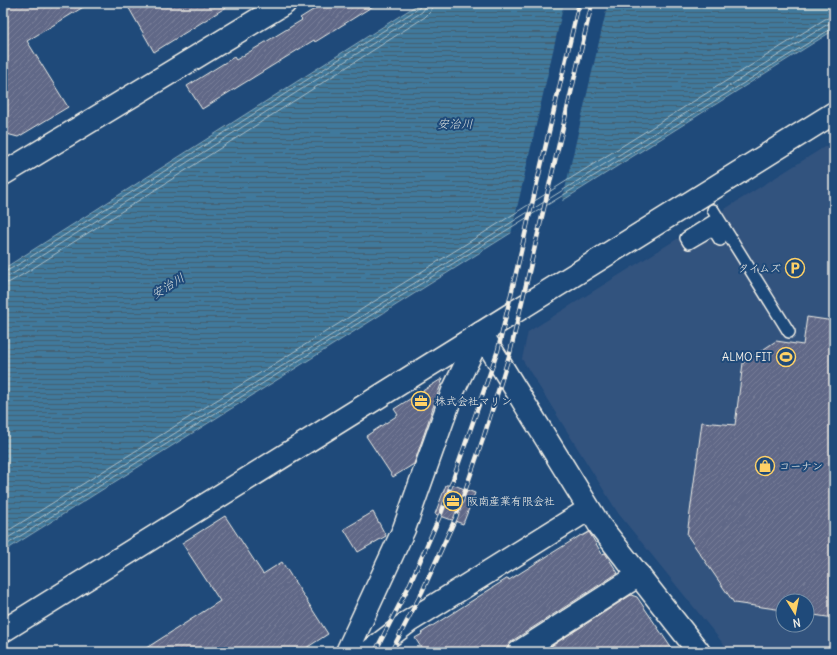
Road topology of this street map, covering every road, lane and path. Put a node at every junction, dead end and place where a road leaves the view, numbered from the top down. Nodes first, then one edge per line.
1 (285, 3) edge
2 (834, 113) edge
3 (3, 174) edge
4 (720, 240) dead end
5 (789, 332) dead end
6 (481, 333) junction
7 (589, 509) junction
8 (639, 575) junction
9 (3, 631) edge
10 (347, 652) edge
11 (369, 652) edge
12 (519, 652) edge
13 (699, 652) edge

1 - 3 street
2 - 6 street
4 - 5 lane
6 - 7 street
6 - 9 street
6 - 10 street
7 - 8 street
7 - 11 street
8 - 12 street
8 - 13 street

